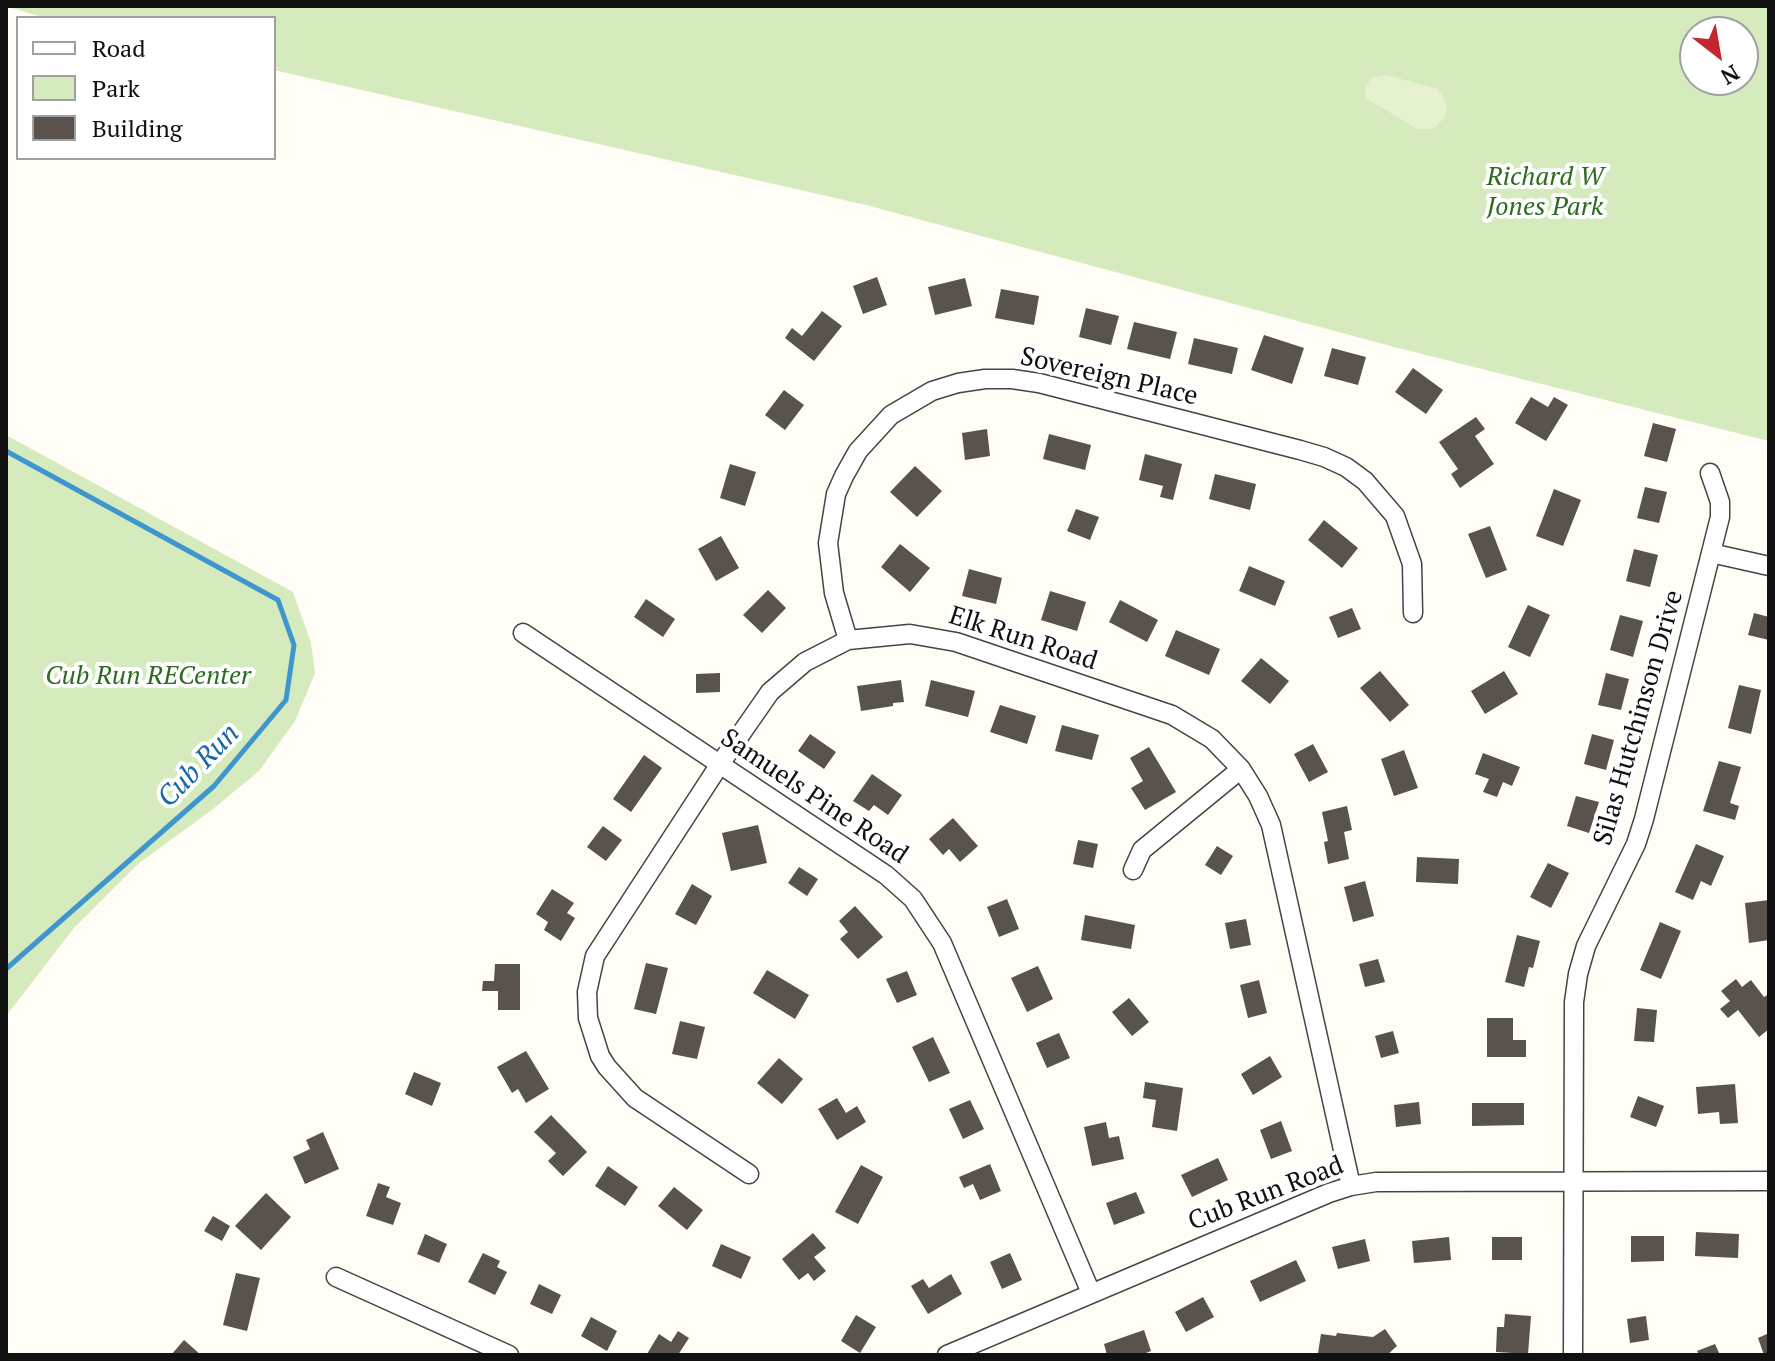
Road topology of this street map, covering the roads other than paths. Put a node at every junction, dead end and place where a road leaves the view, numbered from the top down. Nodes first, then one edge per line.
1 (1710, 473) dead end
2 (1711, 553) junction
3 (1769, 566) edge
4 (1413, 613) dead end
5 (523, 633) dead end
6 (848, 640) junction
7 (720, 764) junction
8 (1241, 769) junction
9 (1133, 870) dead end
10 (749, 1174) dead end
11 (1573, 1181) junction
12 (1769, 1181) edge
13 (1351, 1186) junction
14 (336, 1277) dead end
15 (1091, 1293) junction
16 (509, 1355) edge
17 (947, 1355) edge
18 (1573, 1355) edge

1 - 2 street, Silas Hutchinson Drive
2 - 3 street
2 - 11 street, Silas Hutchinson Drive
4 - 6 street, Sovereign Place
5 - 7 street, Samuels Pine Road
6 - 7 street, Elk Run Road
6 - 8 street, Elk Run Road
7 - 10 street, Elk Run Road
7 - 15 street, Samuels Pine Road
8 - 9 street
8 - 13 street, Elk Run Road
11 - 12 street, Cub Run Road
11 - 13 street, Cub Run Road
11 - 18 street, Silas Hutchinson Drive
13 - 15 street, Cub Run Road
14 - 16 street
15 - 17 street, Cub Run Road

